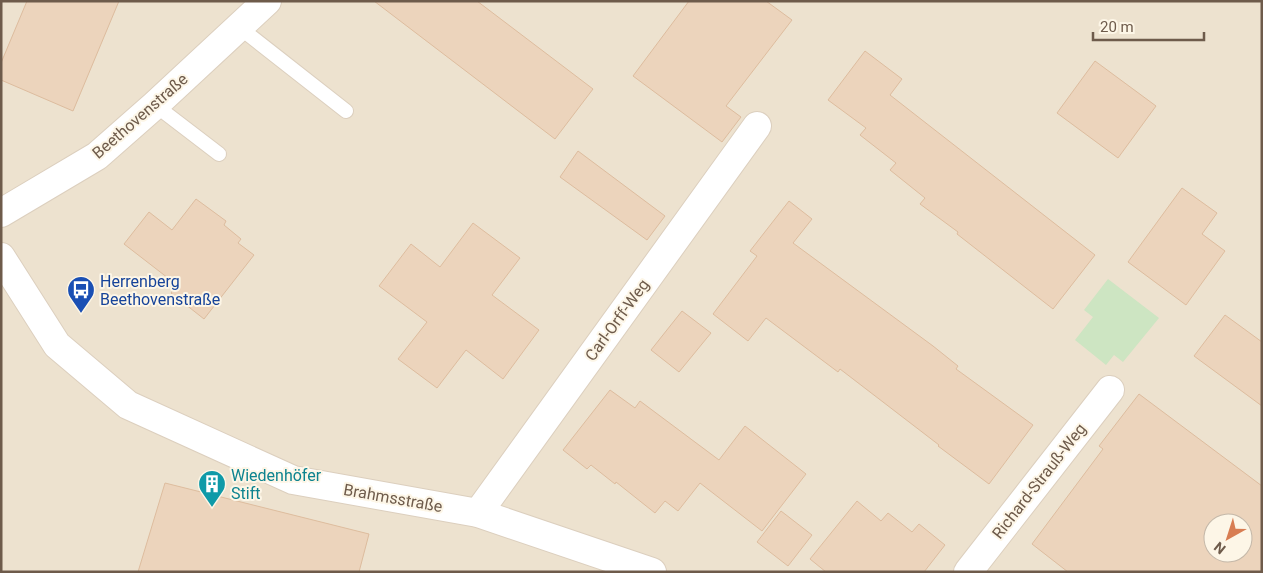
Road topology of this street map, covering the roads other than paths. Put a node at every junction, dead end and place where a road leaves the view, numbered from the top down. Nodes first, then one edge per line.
1 (267, 1) edge
2 (239, 27) junction
3 (155, 105) junction
4 (346, 111) dead end
5 (757, 126) dead end
6 (219, 154) dead end
7 (1, 213) edge
8 (1, 257) edge
9 (1110, 390) dead end
10 (478, 513) junction
11 (652, 572) edge
12 (968, 572) edge

1 - 2 street, Beethovenstraße
2 - 3 street, Beethovenstraße
2 - 4 lane
3 - 6 lane
3 - 7 street, Beethovenstraße
5 - 10 street, Carl-Orff-Weg
8 - 10 street, Brahmsstraße
9 - 12 street, Richard-Strauß-Weg
10 - 11 street, Brahmsstraße

